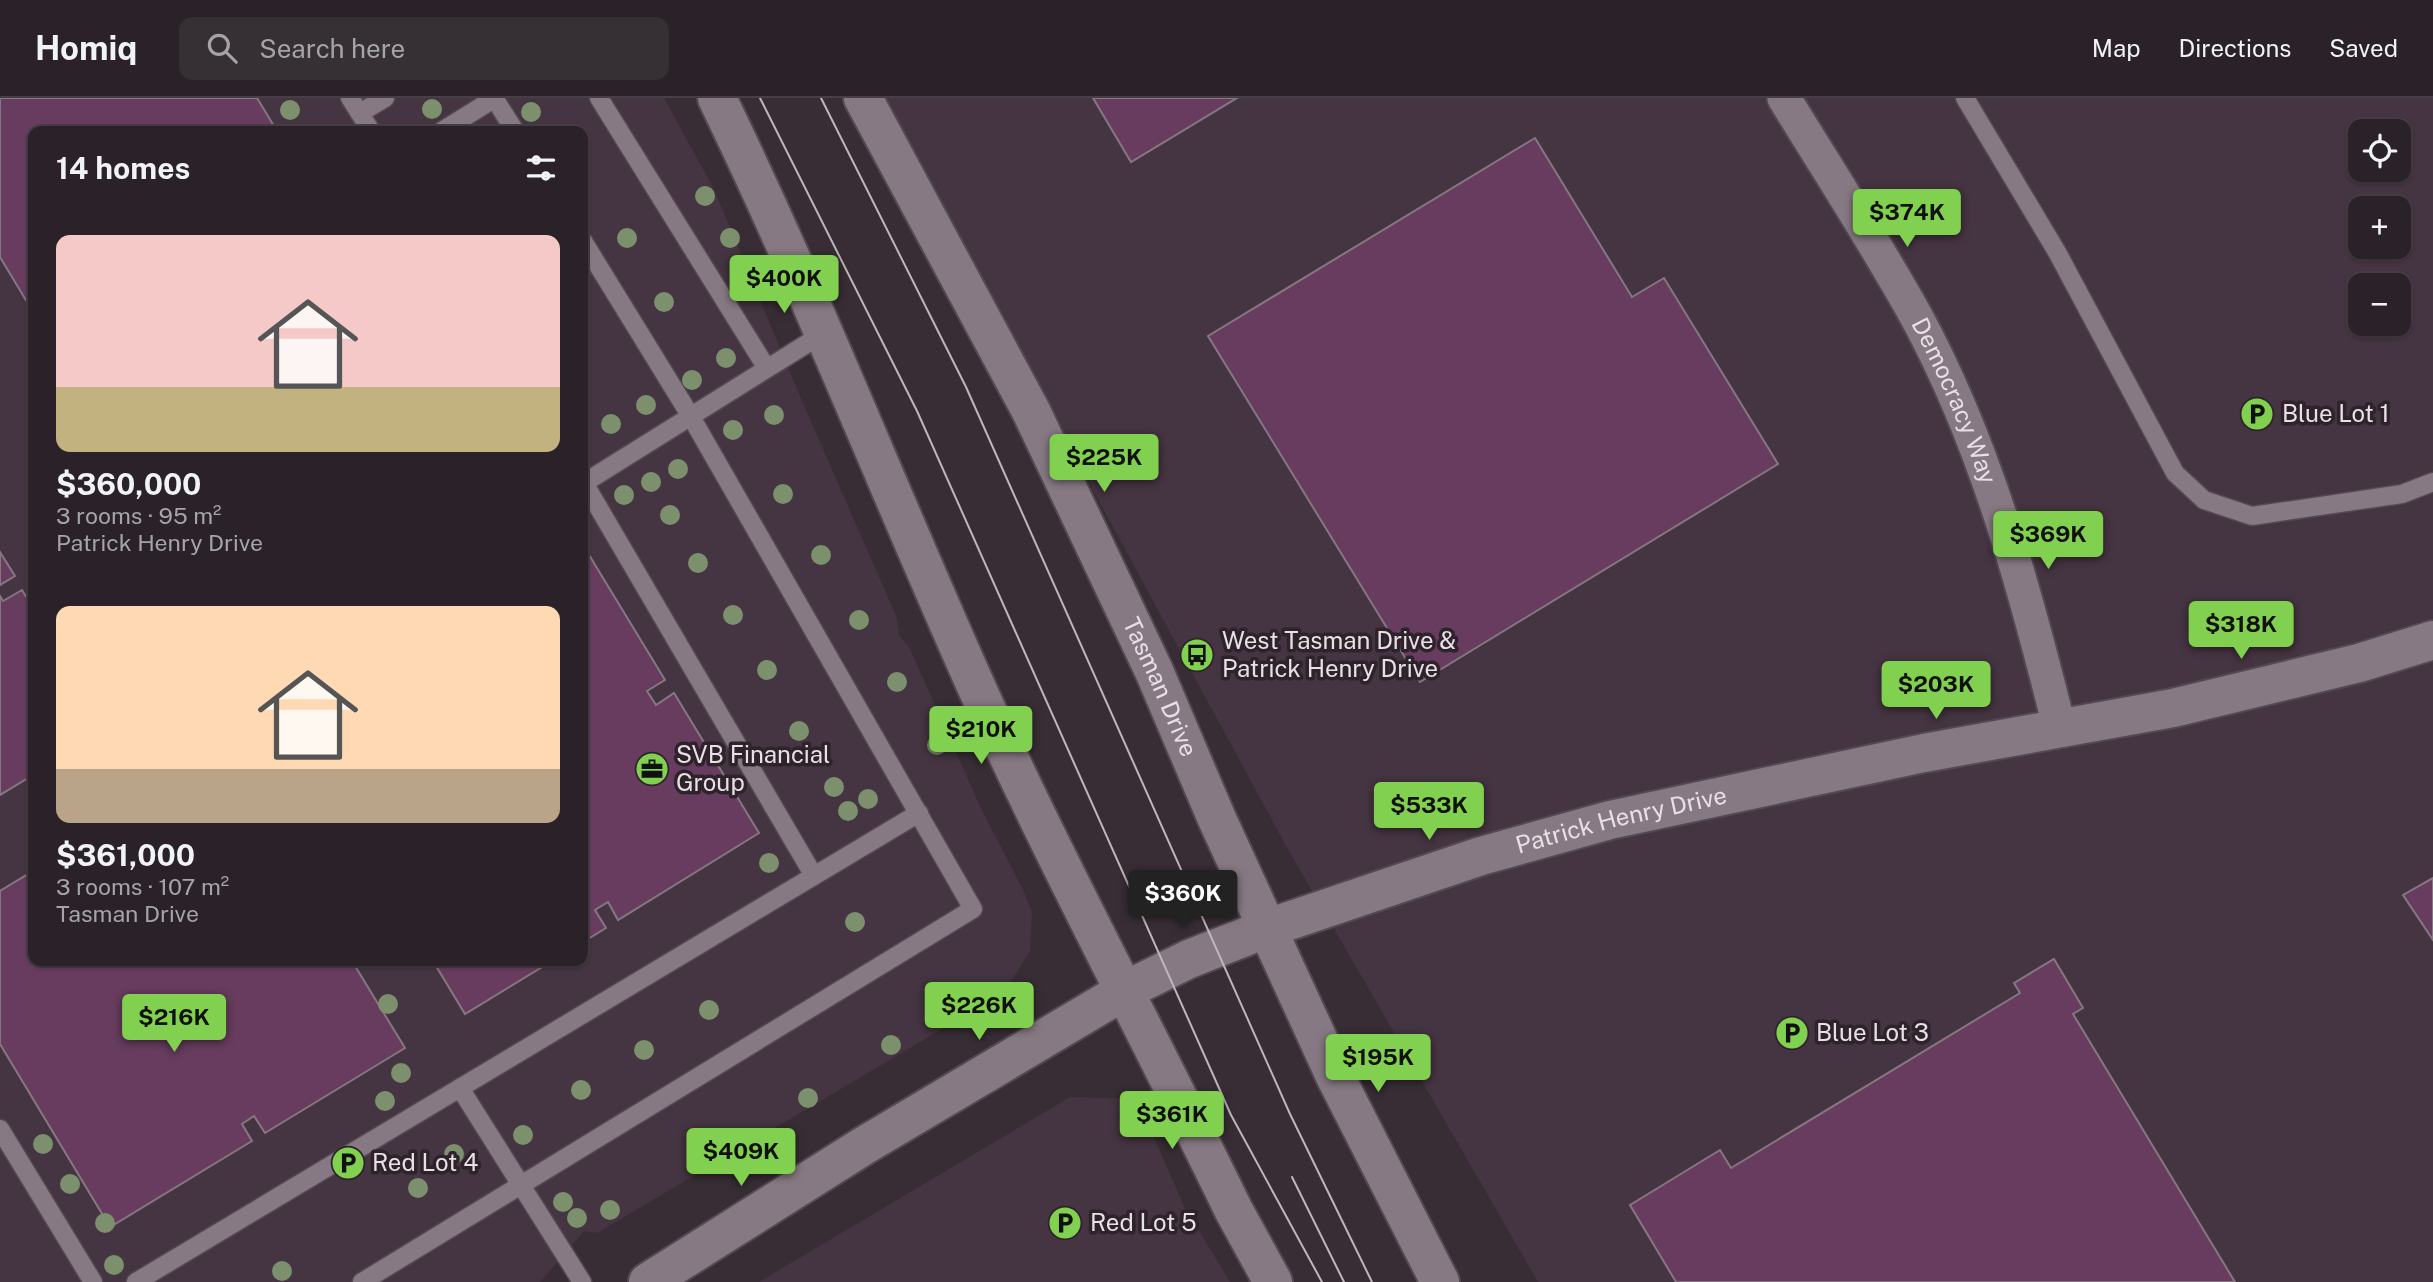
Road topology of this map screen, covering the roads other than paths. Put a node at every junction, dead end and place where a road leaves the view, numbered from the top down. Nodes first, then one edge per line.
1 (349, 98) edge
2 (385, 98) edge
3 (495, 98) edge
4 (599, 98) edge
5 (717, 98) edge
6 (863, 98) edge
7 (1784, 98) edge
8 (1965, 98) edge
9 (360, 113) junction
10 (367, 126) edge
11 (450, 126) edge
12 (512, 126) edge
13 (588, 249) edge
14 (824, 333) junction
15 (766, 367) junction
16 (691, 415) junction
17 (588, 479) edge
18 (2433, 482) edge
19 (588, 491) edge
20 (2433, 640) edge
21 (2060, 730) junction
22 (919, 813) junction
23 (814, 876) junction
24 (1268, 928) junction
25 (1125, 991) junction
26 (460, 1088) junction
27 (0, 1129) edge
28 (522, 1186) junction
29 (93, 1282) edge
30 (136, 1282) edge
31 (362, 1282) edge
32 (582, 1282) edge
33 (648, 1282) edge
34 (1273, 1282) edge
35 (1440, 1282) edge

1 - 9 lane
2 - 9 lane
3 - 11 lane
3 - 12 lane
4 - 15 lane
5 - 14 main road
6 - 24 main road, Tasman Drive
7 - 21 street, Democracy Way
8 - 18 lane
9 - 10 lane
13 - 16 lane
14 - 15 lane
14 - 25 main road
15 - 16 lane
16 - 17 lane
16 - 22 lane
19 - 23 lane
20 - 21 main road, Patrick Henry Drive
21 - 24 main road, Patrick Henry Drive
22 - 23 lane
22 - 28 lane
23 - 26 lane
24 - 25 main road, Patrick Henry Drive
24 - 35 main road, Tasman Drive
25 - 33 main road, Patrick Henry Drive
25 - 34 main road
26 - 28 lane
26 - 30 lane
27 - 29 lane
28 - 31 lane
28 - 32 lane

